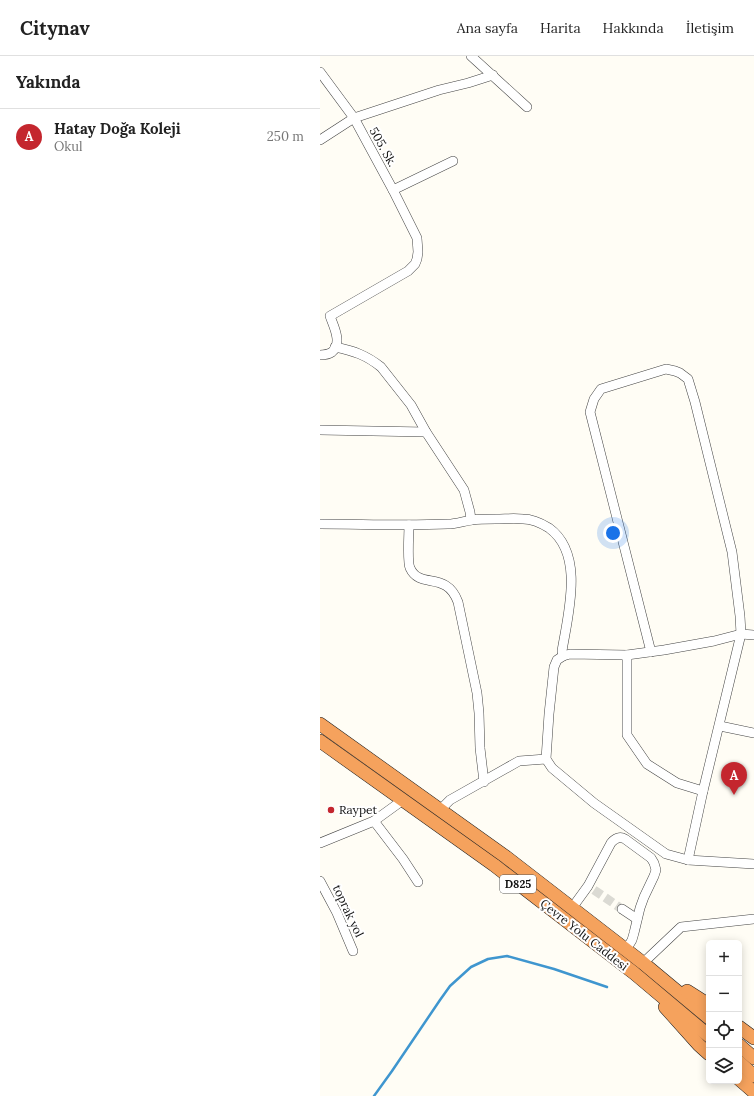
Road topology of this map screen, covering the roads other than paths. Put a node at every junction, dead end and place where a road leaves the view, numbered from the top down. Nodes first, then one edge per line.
1 (471, 56) edge
2 (320, 72) edge
3 (493, 75) junction
4 (527, 107) dead end
5 (354, 118) junction
6 (320, 140) edge
7 (453, 161) dead end
8 (394, 190) junction
9 (335, 347) junction
10 (320, 355) edge
11 (320, 430) edge
12 (426, 432) junction
13 (471, 520) junction
14 (320, 524) edge
15 (409, 525) junction
16 (741, 634) junction
17 (754, 635) edge
18 (651, 652) junction
19 (627, 655) junction
20 (563, 656) junction
21 (320, 724) edge
22 (720, 726) junction
23 (754, 733) edge
24 (320, 741) edge
25 (546, 758) junction
26 (484, 782) junction
27 (703, 791) junction
28 (403, 800) junction
29 (440, 810) junction
30 (374, 820) junction
31 (320, 843) edge
32 (688, 860) junction
33 (754, 864) edge
34 (320, 881) edge
35 (418, 882) dead end
36 (572, 908) junction
37 (622, 909) tunnel mouth
38 (637, 919) junction
39 (754, 919) edge
40 (626, 950) junction
41 (353, 951) dead end
42 (643, 963) junction
43 (634, 973) junction
44 (706, 1003) edge
45 (706, 1016) edge
46 (742, 1029) edge
47 (706, 1033) edge
48 (754, 1038) edge
49 (742, 1048) edge
50 (706, 1051) edge
51 (754, 1058) edge
52 (745, 1072) edge
53 (754, 1092) edge

1 - 3 street
2 - 5 street, 505. Sk.
3 - 4 street
3 - 5 street
5 - 6 street
5 - 8 street, 505. Sk.
7 - 8 street
8 - 9 street, 505. Sk.
9 - 10 street
9 - 12 street
11 - 12 street
12 - 13 street
13 - 15 street
13 - 20 street
14 - 15 street
15 - 26 street
16 - 17 street
16 - 18 street
16 - 18 street
16 - 22 street
18 - 19 street
19 - 20 street
19 - 27 street
20 - 25 street
21 - 29 highway, Çevre Yolu Caddesi / D825
22 - 23 street
22 - 27 street
24 - 28 highway, Çevre Yolu Caddesi / D825
25 - 26 street
25 - 32 street
26 - 29 street
27 - 32 street
28 - 30 street
28 - 43 highway, Çevre Yolu Caddesi / D825
29 - 36 highway, Çevre Yolu Caddesi / D825
30 - 31 street
30 - 35 street
32 - 33 street
34 - 41 street, toprak yol
36 - 38 street
36 - 40 highway, Çevre Yolu Caddesi / D825
37 - 38 street
38 - 40 street
39 - 42 street
40 - 42 highway, Çevre Yolu Caddesi / D825
42 - 44 highway
42 - 45 highway, Çevre Yolu Caddesi / D825
43 - 47 highway, Çevre Yolu Caddesi / D825
43 - 50 highway
46 - 48 highway
49 - 51 highway
52 - 53 highway

